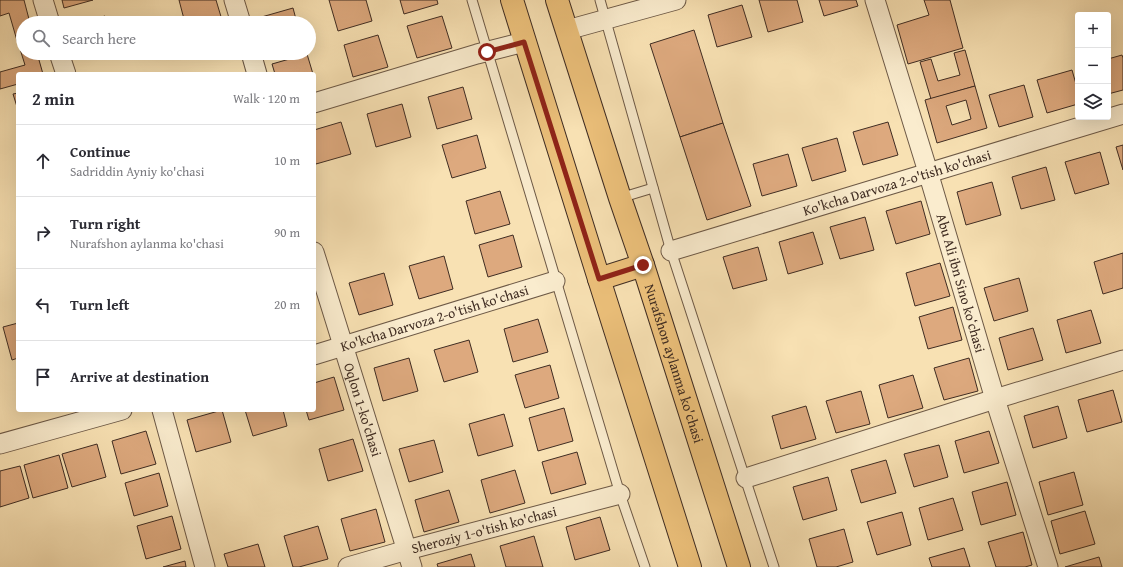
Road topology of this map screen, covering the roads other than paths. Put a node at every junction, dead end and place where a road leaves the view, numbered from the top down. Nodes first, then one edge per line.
1 (43, 0) edge
2 (234, 0) edge
3 (472, 0) edge
4 (512, 0) edge
5 (557, 0) edge
6 (600, 0) edge
7 (676, 0) edge
8 (875, 0) edge
9 (48, 16) edge
10 (239, 16) edge
11 (606, 20) junction
12 (566, 30) junction
13 (524, 42) junction
14 (487, 52) junction
15 (61, 60) edge
16 (253, 60) edge
17 (65, 72) edge
18 (257, 72) edge
19 (316, 102) edge
20 (1123, 114) edge
21 (928, 172) junction
22 (653, 188) junction
23 (620, 198) junction
24 (672, 251) junction
25 (316, 258) edge
26 (643, 265) junction
27 (599, 279) junction
28 (555, 280) junction
29 (344, 346) junction
30 (316, 354) edge
31 (1123, 360) edge
32 (995, 399) junction
33 (115, 412) edge
34 (163, 412) edge
35 (0, 444) edge
36 (746, 478) junction
37 (620, 494) junction
38 (409, 558) edge
39 (205, 567) edge
40 (348, 567) edge
41 (645, 567) edge
42 (690, 567) edge
43 (739, 567) edge
44 (774, 567) edge
45 (1048, 567) edge

1 - 9 street
2 - 10 street
3 - 14 lane
4 - 13 main road
5 - 12 main road, Nurafshon aylanma ko'chasi
6 - 11 lane
7 - 11 street
8 - 21 street, Abu Ali ibn Sino koʻchasi
11 - 12 street
11 - 22 lane
12 - 23 main road, Nurafshon aylanma ko'chasi
13 - 14 street
13 - 27 main road
14 - 19 street
14 - 28 lane
15 - 17 street
16 - 18 street
20 - 21 street, Ko'kcha Darvoza 2-o'tish ko'chasi
21 - 24 street, Ko'kcha Darvoza 2-o'tish ko'chasi
21 - 32 street, Abu Ali ibn Sino koʻchasi
22 - 23 lane
22 - 24 lane
23 - 26 main road, Nurafshon aylanma ko'chasi
24 - 36 lane
25 - 29 street, Oqlon 1-ko'chasi
26 - 27 main road
26 - 43 main road, Nurafshon aylanma ko'chasi
27 - 42 main road
28 - 29 street, Ko'kcha Darvoza 2-o'tish ko'chasi
28 - 37 lane
29 - 30 street, Ko'kcha Darvoza 2-o'tish ko'chasi
29 - 38 street, Oqlon 1-ko'chasi
31 - 32 street
32 - 36 street
32 - 45 street, Abu Ali ibn Sino koʻchasi
33 - 35 street
34 - 39 street
36 - 44 lane
37 - 38 street, Sheroziy 1-o'tish ko'chasi
37 - 41 lane
38 - 40 street, Sheroziy 1-o'tish ko'chasi

